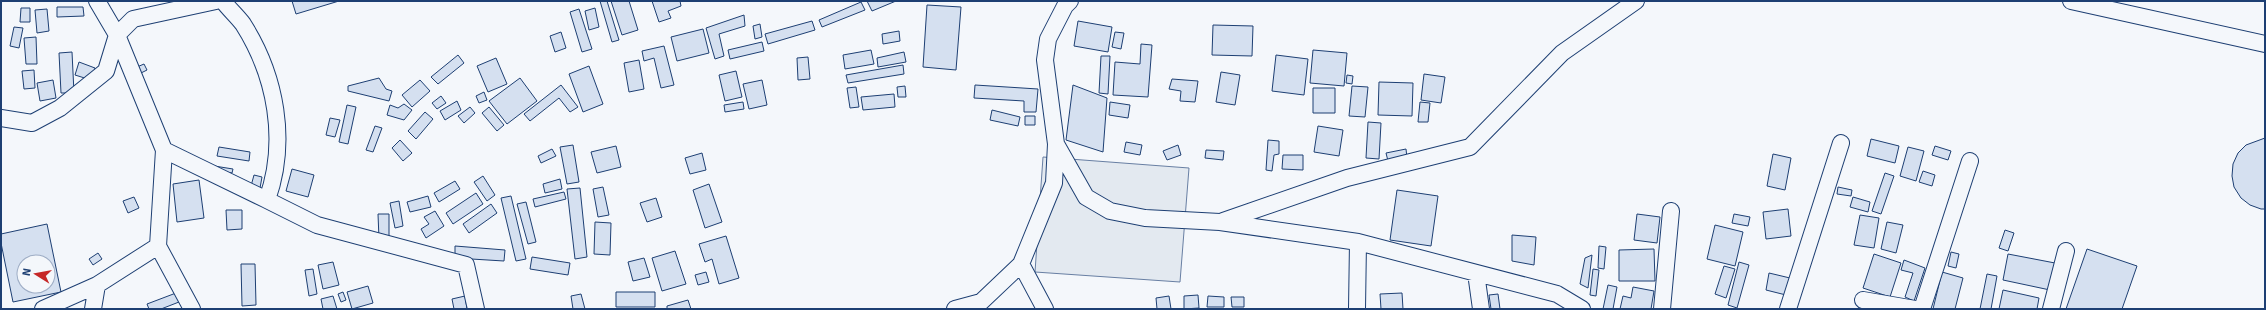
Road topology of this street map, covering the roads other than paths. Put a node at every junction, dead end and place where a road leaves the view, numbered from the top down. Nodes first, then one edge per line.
1 (97, 1) edge
2 (216, 1) edge
3 (223, 1) edge
4 (1070, 1) edge
5 (1636, 1) edge
6 (2071, 1) edge
7 (117, 35) junction
8 (2265, 44) edge
9 (1, 118) edge
10 (1841, 143) dead end
11 (1056, 144) junction
12 (164, 150) junction
13 (1970, 161) dead end
14 (267, 200) junction
15 (1671, 211) dead end
16 (1220, 222) junction
17 (1358, 242) junction
18 (158, 246) junction
19 (2066, 251) dead end
20 (1021, 264) junction
21 (1476, 273) junction
22 (97, 285) junction
23 (1864, 300) dead end
24 (43, 309) edge
25 (93, 309) edge
26 (192, 309) edge
27 (476, 309) edge
28 (955, 309) edge
29 (1044, 309) edge
30 (1357, 309) edge
31 (1481, 309) edge
32 (1582, 309) edge
33 (1662, 309) edge
34 (1788, 309) edge
35 (1915, 309) edge
36 (1922, 309) edge
37 (2051, 309) edge

1 - 7 street
2 - 7 street
3 - 14 street
4 - 11 street
5 - 16 street
6 - 8 street
7 - 9 street
7 - 12 street
10 - 34 street
11 - 16 street
11 - 20 street
12 - 14 street
12 - 18 street
13 - 36 street
14 - 27 street
15 - 33 street
16 - 17 street
17 - 21 street
17 - 30 street
18 - 22 street
18 - 26 street
19 - 37 street
20 - 28 street
20 - 29 street
21 - 31 street
21 - 32 street
22 - 24 street
22 - 25 street
23 - 35 street

